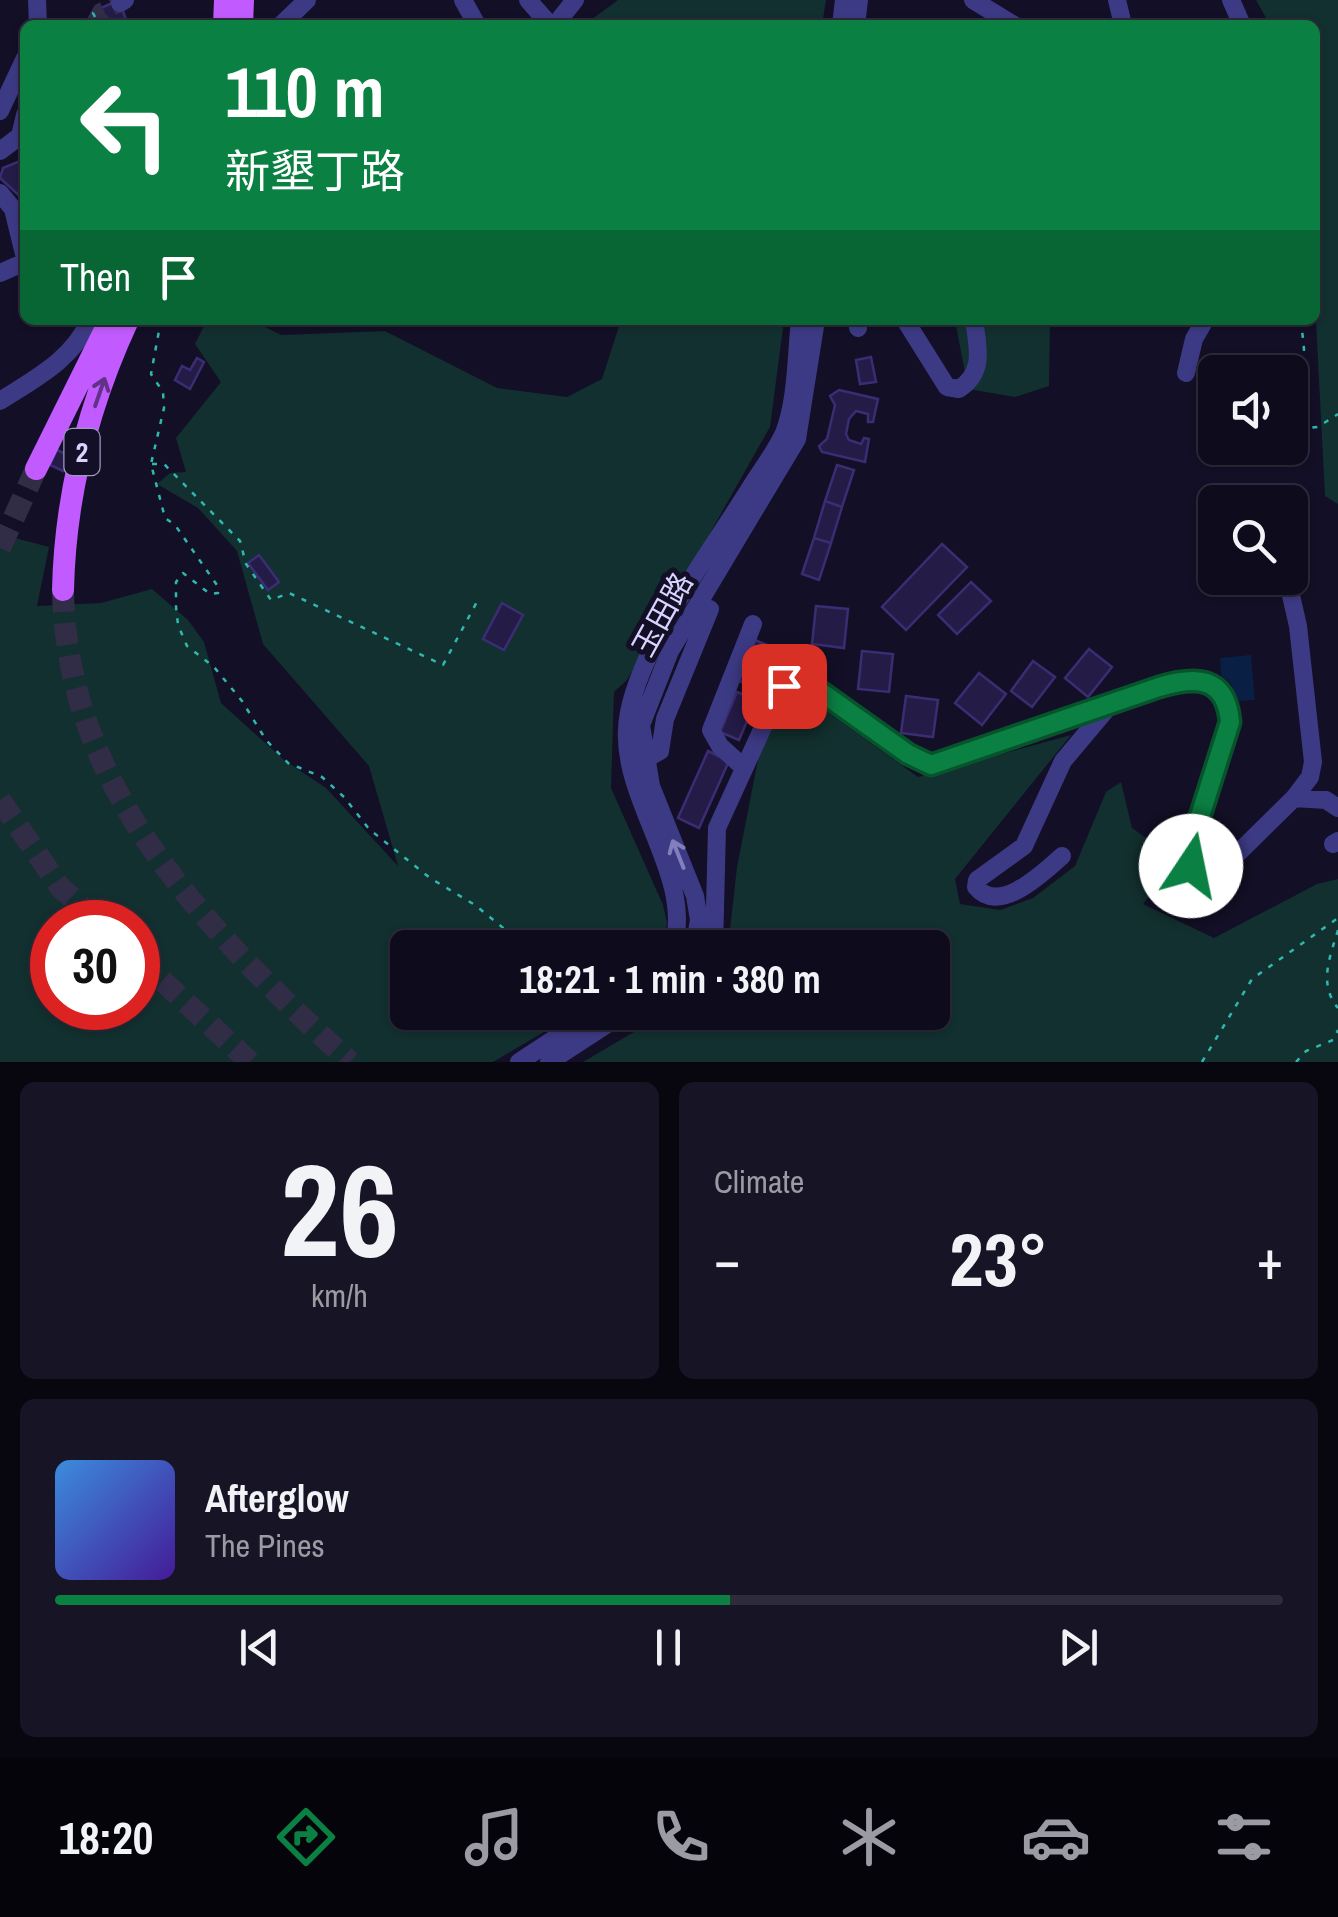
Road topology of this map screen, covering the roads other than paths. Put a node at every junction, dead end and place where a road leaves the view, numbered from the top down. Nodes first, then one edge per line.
1 (307, 0) edge
2 (528, 0) edge
3 (575, 0) edge
4 (974, 0) edge
5 (285, 20) edge
6 (547, 20) edge
7 (557, 20) edge
8 (1006, 20) edge
9 (20, 68) edge
10 (0, 110) edge
11 (0, 193) edge
12 (20, 239) edge
13 (82, 325) edge
14 (108, 325) edge
15 (126, 325) edge
16 (799, 325) edge
17 (815, 325) edge
18 (908, 325) edge
19 (975, 325) edge
20 (1202, 325) edge
21 (1186, 373) dead end
22 (0, 401) edge
23 (36, 469) tunnel mouth
24 (63, 590) tunnel mouth
25 (1291, 595) edge
26 (710, 609) dead end
27 (753, 624) dead end
28 (1112, 703) junction
29 (646, 759) junction
30 (742, 766) junction
31 (1310, 777) junction
32 (1294, 798) junction
33 (1332, 804) edge
34 (1062, 856) dead end
35 (677, 930) edge
36 (697, 930) edge
37 (714, 930) edge
38 (567, 1030) edge
39 (598, 1030) edge
40 (518, 1062) edge
41 (549, 1062) edge

1 - 5 street
2 - 6 street
3 - 7 street
4 - 8 street
9 - 10 street
11 - 12 street
13 - 22 street
14 - 23 main road, 2
24 -> 15 main road, 2
16 - 35 street, 玉田路
17 - 29 street, 玉田路
18 - 19 street
20 - 21 street
25 - 31 street
26 - 29 street
27 - 30 street
28 - 30 street
28 - 32 street
28 - 34 street
36 -> 29 street, 玉田路
30 - 37 street
31 - 32 street
31 - 33 street
32 - 33 street
38 - 40 street
39 - 41 street

